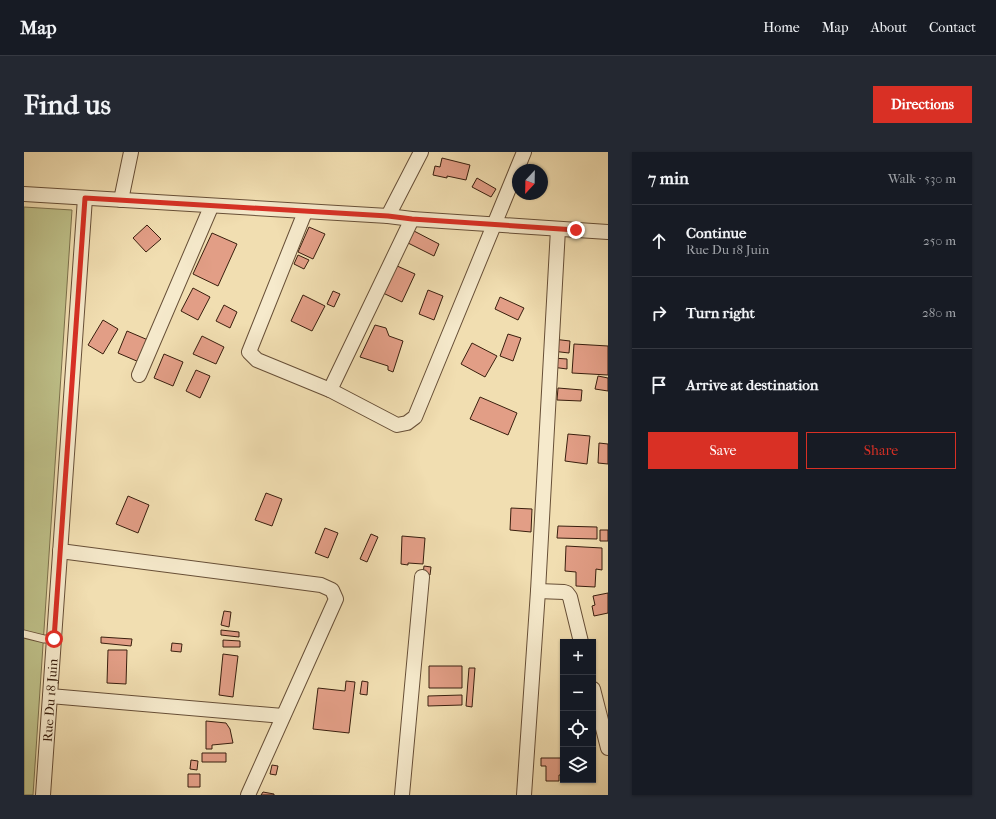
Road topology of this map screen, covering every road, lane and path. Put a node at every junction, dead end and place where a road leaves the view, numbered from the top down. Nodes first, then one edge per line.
1 (131, 152) edge
2 (422, 152) edge
3 (524, 152) edge
4 (24, 194) edge
5 (85, 198) junction
6 (121, 200) junction
7 (211, 206) junction
8 (305, 212) junction
9 (388, 216) junction
10 (412, 219) junction
11 (495, 225) junction
12 (558, 229) junction
13 (608, 232) edge
14 (139, 375) dead end
15 (330, 390) junction
16 (60, 551) junction
17 (422, 577) dead end
18 (538, 590) junction
19 (24, 634) edge
20 (54, 639) junction
21 (580, 639) edge
22 (50, 696) junction
23 (596, 701) edge
24 (283, 716) junction
25 (608, 748) edge
26 (42, 795) edge
27 (248, 795) edge
28 (402, 795) edge
29 (524, 795) edge

1 - 6 street
2 - 9 street
3 - 11 street
4 - 5 street
5 - 6 street
5 - 16 street, Rue Du 18 Juin
6 - 7 street
7 - 8 street
7 - 14 street
8 - 9 street
8 - 15 street
9 - 10 street
10 - 11 street
10 - 15 street
11 - 12 street
11 - 15 street
12 - 13 street
12 - 18 street
16 - 20 street, Rue Du 18 Juin
16 - 24 street
17 - 28 street
18 - 21 street
18 - 29 street
19 - 20 lane
20 - 22 street, Rue Du 18 Juin
22 - 24 street
22 - 26 street, Rue Du 18 Juin
23 - 25 street
24 - 27 street

